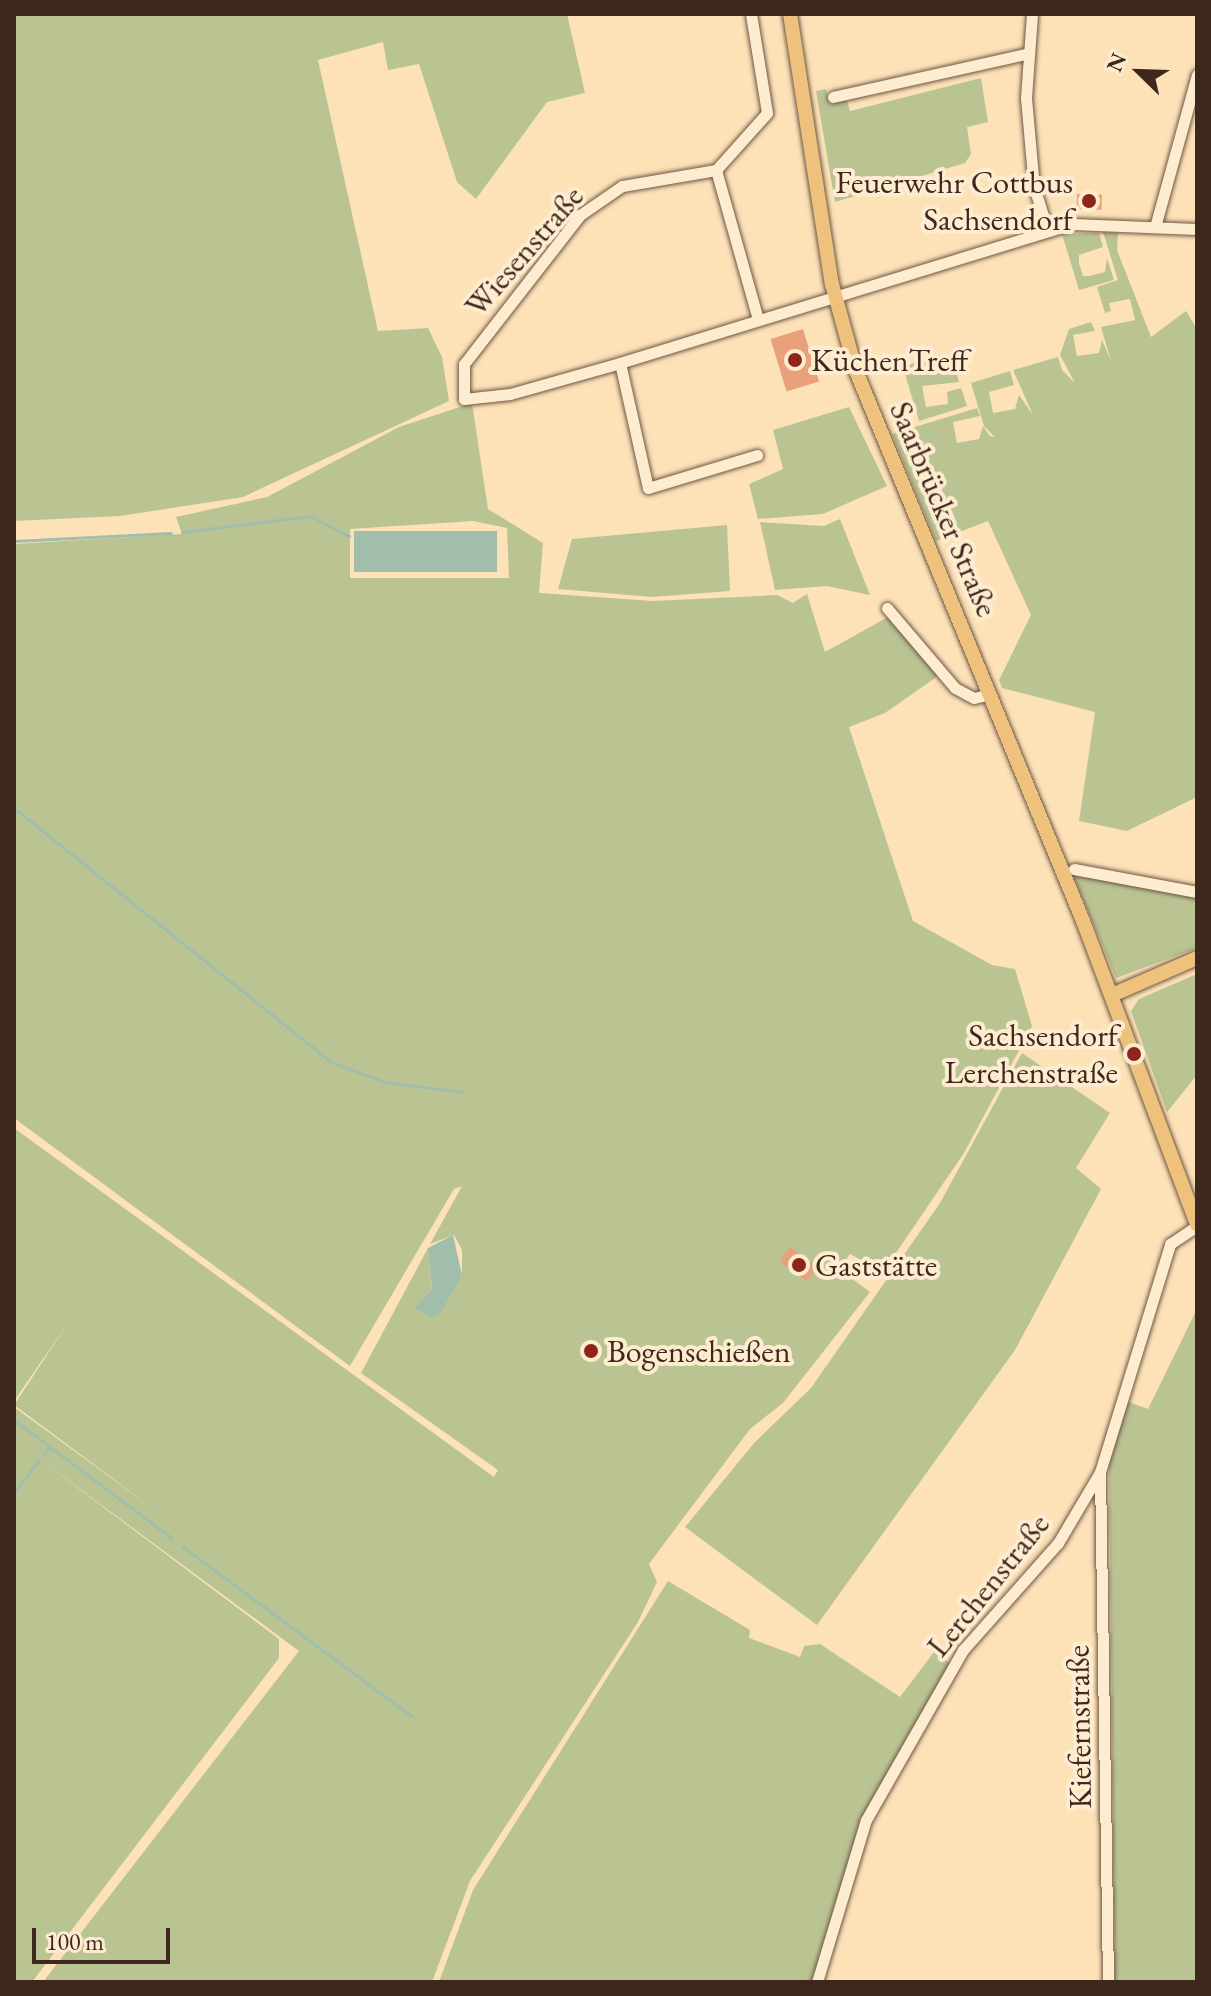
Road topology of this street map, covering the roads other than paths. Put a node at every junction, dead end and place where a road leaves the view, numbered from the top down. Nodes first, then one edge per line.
1 (751, 14) edge
2 (790, 14) edge
3 (1032, 14) edge
4 (1026, 54) junction
5 (1197, 75) edge
6 (833, 97) dead end
7 (716, 170) junction
8 (1155, 227) junction
9 (1197, 229) edge
10 (1048, 231) junction
11 (834, 296) junction
12 (758, 319) junction
13 (620, 363) junction
14 (757, 455) dead end
15 (887, 608) dead end
16 (990, 694) junction
17 (1074, 869) dead end
18 (1197, 892) edge
19 (1197, 958) edge
20 (1112, 995) junction
21 (1177, 1168) junction
22 (1197, 1198) edge
23 (1197, 1225) edge
24 (1100, 1472) junction
25 (817, 1982) edge
26 (1108, 1982) edge

1 - 7 street
2 - 11 main road, Saarbrücker Straße
3 - 4 street
4 - 6 street
4 - 10 street
5 - 8 street
7 - 12 street
7 - 13 street, Wiesenstraße
8 - 9 street
8 - 10 street
10 - 11 street
11 - 12 street
11 - 16 main road, Saarbrücker Straße
12 - 13 street
13 - 14 street
15 - 16 street
16 - 20 main road, Saarbrücker Straße
17 - 18 street
19 - 20 main road
20 - 21 main road, Saarbrücker Straße
21 - 22 main road, Saarbrücker Straße
21 - 23 main road, Saarbrücker Straße
23 - 24 street, Lerchenstraße
24 - 25 street, Lerchenstraße
24 - 26 street, Kiefernstraße

